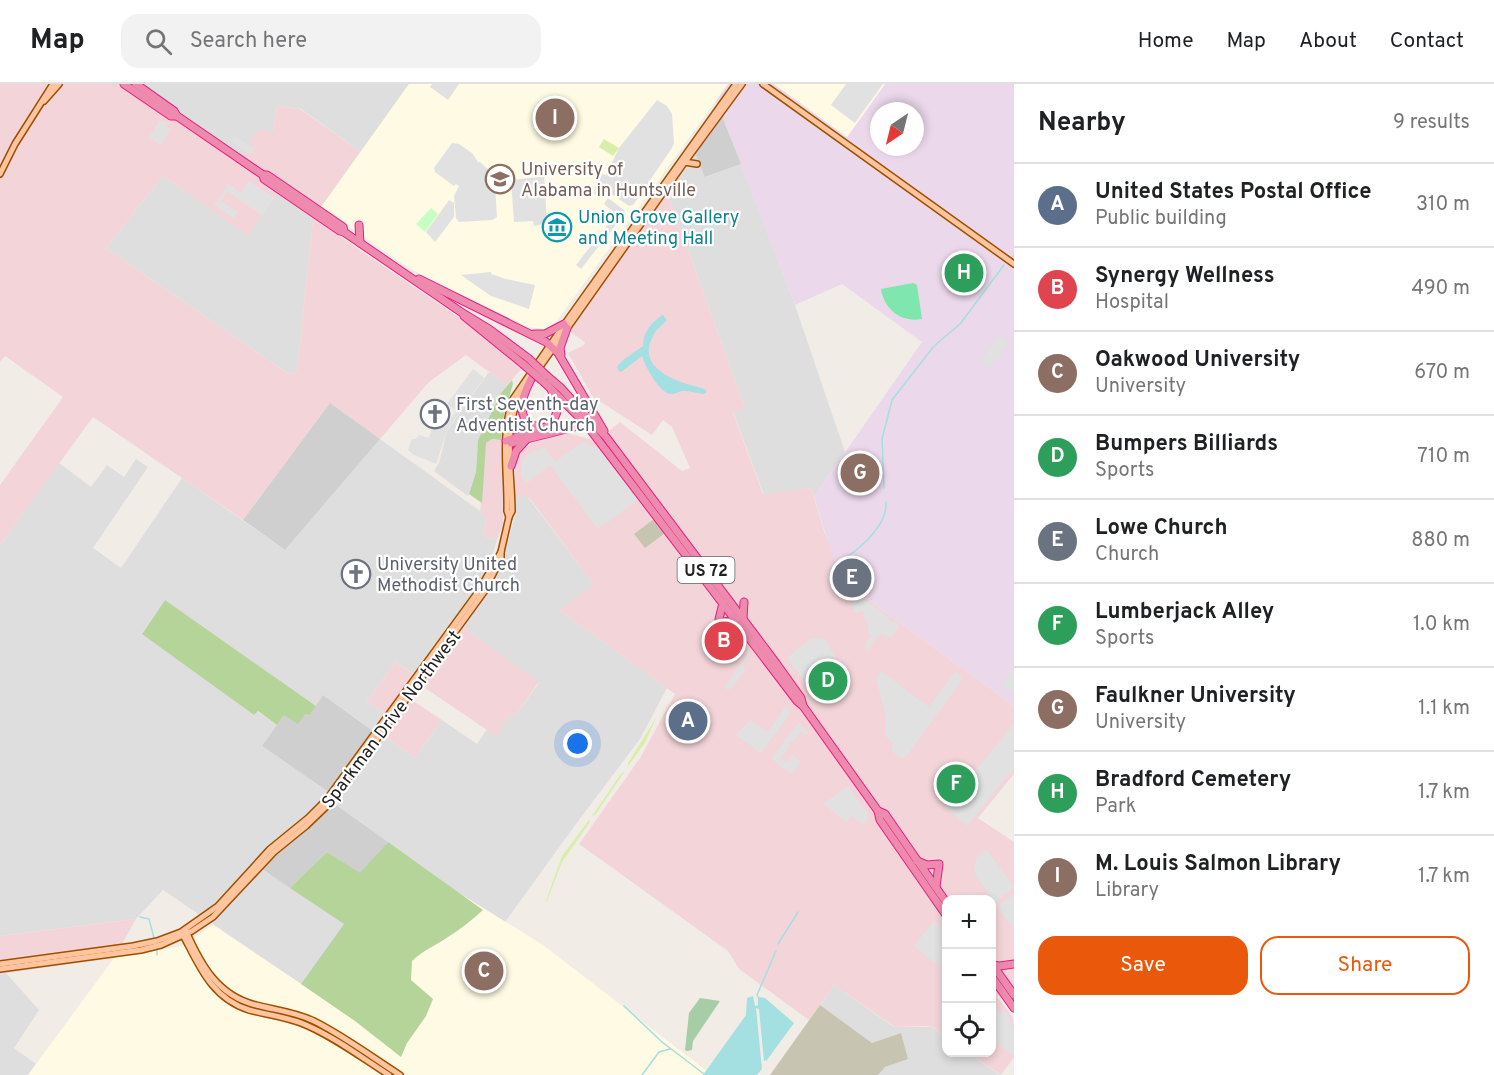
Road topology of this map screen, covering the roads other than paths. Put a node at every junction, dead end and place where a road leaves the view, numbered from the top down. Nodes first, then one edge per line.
1 (53, 84) edge
2 (59, 84) edge
3 (124, 84) edge
4 (136, 84) edge
5 (741, 84) edge
6 (762, 84) edge
7 (43, 102) junction
8 (177, 116) junction
9 (684, 162) junction
10 (697, 164) dead end
11 (0, 174) edge
12 (263, 175) junction
13 (301, 202) junction
14 (359, 225) dead end
15 (344, 232) junction
16 (360, 243) junction
17 (384, 259) junction
18 (1014, 264) edge
19 (461, 312) junction
20 (565, 326) junction
21 (481, 330) junction
22 (532, 334) junction
23 (511, 345) junction
24 (551, 347) junction
25 (561, 358) junction
26 (525, 361) junction
27 (531, 379) junction
28 (546, 379) junction
29 (586, 424) junction
30 (542, 428) junction
31 (606, 437) junction
32 (528, 439) junction
33 (509, 441) junction
34 (511, 466) junction
35 (509, 517) junction
36 (501, 552) junction
37 (744, 602) dead end
38 (723, 603) junction
39 (740, 619) junction
40 (878, 811) junction
41 (917, 861) junction
42 (936, 887) junction
43 (942, 896) edge
44 (942, 909) edge
45 (205, 923) junction
46 (184, 932) junction
47 (171, 942) junction
48 (193, 950) junction
49 (0, 964) edge
50 (1014, 964) edge
51 (996, 966) edge
52 (0, 969) edge
53 (996, 972) edge
54 (996, 982) edge
55 (1011, 998) edge
56 (1014, 1010) edge
57 (389, 1075) edge
58 (400, 1075) edge

1 - 7 main road
2 - 7 main road
3 - 8 highway, US 72
4 - 8 highway, US 72
5 - 9 main road, Sparkman Drive Northwest
5 - 20 main road, Sparkman Drive Northwest
6 - 18 main road
7 - 11 main road
8 - 12 highway, US 72
9 - 10 main road
9 - 20 main road, Sparkman Drive Northwest
12 - 13 highway, US 72
12 - 13 highway, US 72
13 - 15 highway, US 72
13 - 15 highway, US 72
14 - 16 highway
15 - 16 highway, US 72
16 - 17 highway, US 72
17 - 19 highway, US 72
17 - 22 highway
19 - 21 highway, US 72
19 - 23 highway, US 72
20 - 22 highway
20 - 24 main road, Sparkman Drive Northwest
20 - 25 highway
21 - 23 highway, US 72
21 - 26 highway, US 72
22 - 24 highway
23 - 26 highway, US 72
24 - 25 highway
24 - 27 main road, Sparkman Drive Northwest
24 - 33 main road, Sparkman Drive Northwest
25 - 31 highway
26 - 28 highway, US 72, bridge
27 - 30 highway
27 - 33 main road, Sparkman Drive Northwest
28 - 29 highway, US 72
28 - 30 highway
28 - 31 highway, US 72
29 - 32 highway
29 - 38 highway, US 72
30 - 33 highway
31 - 39 highway, US 72
32 - 33 highway
32 - 34 highway
33 - 34 main road, Sparkman Drive Northwest
33 - 35 main road, Sparkman Drive Northwest
34 - 35 main road, Sparkman Drive Northwest
35 - 36 main road, Sparkman Drive Northwest
36 - 45 main road, Sparkman Drive Northwest
36 - 46 main road, Sparkman Drive Northwest
37 - 39 highway
38 - 39 highway, US 72
38 - 39 highway
39 - 40 highway, US 72
40 - 41 highway, US 72
40 - 44 highway, US 72
41 - 42 highway, US 72
41 - 42 highway
42 - 43 highway, US 72
45 - 46 main road, Sparkman Drive Northwest
45 - 48 main road
46 - 47 main road, Sparkman Drive Northwest
46 - 48 main road
46 - 49 main road, Sparkman Drive Northwest
47 - 48 main road
47 - 52 main road, Sparkman Drive Northwest
48 - 57 main road
48 - 58 main road
50 - 51 highway
53 - 55 highway
54 - 55 highway
55 - 56 highway

